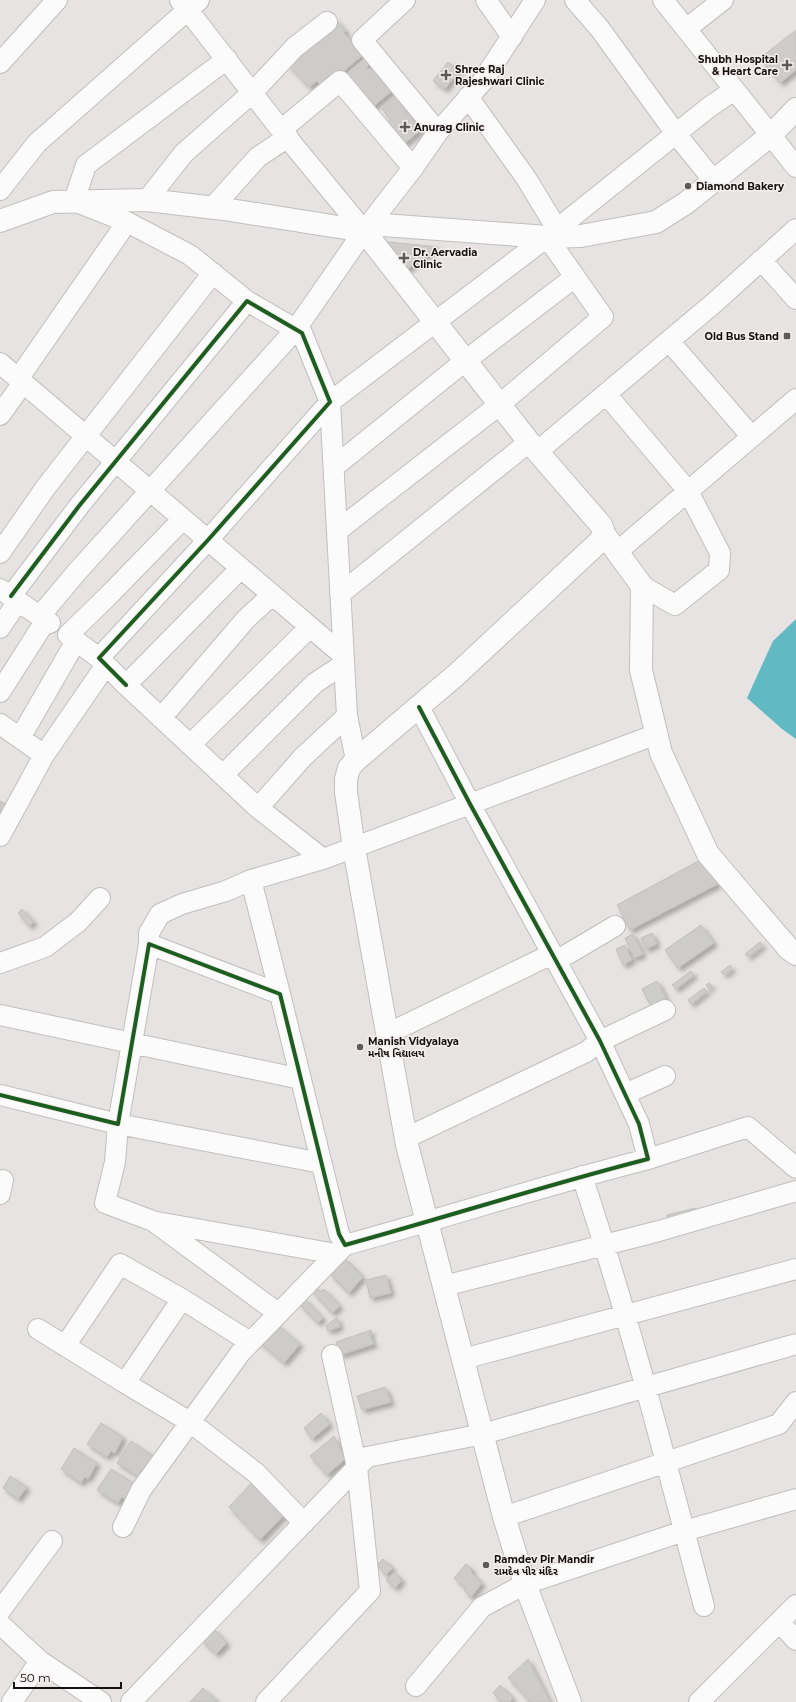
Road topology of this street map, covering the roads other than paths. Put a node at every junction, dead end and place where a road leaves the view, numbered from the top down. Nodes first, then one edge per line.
1 (57, 0) edge
2 (405, 0) edge
3 (486, 0) edge
4 (535, 0) edge
5 (575, 0) edge
6 (723, 0) edge
7 (189, 3) edge
8 (669, 4) edge
9 (327, 22) dead end
10 (686, 30) junction
11 (512, 37) junction
12 (227, 59) junction
13 (0, 63) edge
14 (734, 90) junction
15 (253, 92) junction
16 (468, 97) junction
17 (796, 109) edge
18 (438, 132) junction
19 (284, 133) junction
20 (676, 134) junction
21 (770, 134) junction
22 (796, 167) edge
23 (413, 168) junction
24 (714, 181) junction
25 (0, 190) edge
26 (147, 200) junction
27 (74, 202) junction
28 (212, 208) junction
29 (0, 221) edge
30 (128, 222) junction
31 (796, 229) edge
32 (364, 231) junction
33 (552, 233) junction
34 (761, 260) junction
35 (213, 273) junction
36 (575, 277) junction
37 (796, 299) edge
38 (247, 301) junction
39 (435, 323) junction
40 (296, 329) junction
41 (669, 341) junction
42 (465, 361) junction
43 (0, 363) edge
44 (21, 381) junction
45 (606, 394) junction
46 (796, 399) edge
47 (330, 402) junction
48 (500, 404) junction
49 (0, 415) edge
50 (86, 437) junction
51 (752, 437) junction
52 (533, 447) junction
53 (116, 461) junction
54 (334, 467) junction
55 (150, 491) junction
56 (688, 491) junction
57 (182, 518) junction
58 (337, 531) junction
59 (604, 534) junction
60 (208, 540) junction
61 (617, 552) junction
62 (0, 553) edge
63 (241, 568) junction
64 (642, 586) junction
65 (340, 594) junction
66 (10, 595) edge
67 (272, 595) junction
68 (43, 618) junction
69 (310, 627) junction
70 (0, 628) edge
71 (72, 638) junction
72 (344, 660) junction
73 (103, 661) junction
74 (126, 685) junction
75 (0, 692) edge
76 (419, 707) junction
77 (347, 716) junction
78 (162, 718) junction
79 (0, 724) edge
80 (656, 734) junction
81 (20, 738) junction
82 (190, 744) junction
83 (44, 755) junction
84 (356, 760) junction
85 (223, 775) junction
86 (470, 804) junction
87 (258, 808) junction
88 (0, 836) edge
89 (354, 848) junction
90 (323, 859) junction
91 (251, 880) junction
92 (100, 898) dead end
93 (615, 926) dead end
94 (149, 944) junction
95 (796, 954) edge
96 (554, 957) junction
97 (0, 963) edge
98 (280, 994) junction
99 (664, 1010) dead end
100 (0, 1014) edge
101 (387, 1034) junction
102 (600, 1041) junction
103 (132, 1043) junction
104 (665, 1076) dead end
105 (301, 1079) junction
106 (625, 1094) junction
107 (0, 1095) edge
108 (118, 1124) junction
109 (406, 1138) junction
110 (648, 1159) junction
111 (321, 1163) junction
112 (796, 1168) edge
113 (582, 1176) junction
114 (795, 1192) edge
115 (153, 1221) junction
116 (428, 1222) junction
117 (605, 1245) junction
118 (341, 1249) junction
119 (796, 1269) edge
120 (444, 1286) junction
121 (182, 1299) junction
122 (278, 1313) junction
123 (626, 1315) junction
124 (38, 1329) dead end
125 (250, 1342) junction
126 (796, 1344) edge
127 (65, 1346) junction
128 (332, 1355) dead end
129 (463, 1359) junction
130 (125, 1383) junction
131 (646, 1388) junction
132 (796, 1402) edge
133 (190, 1422) junction
134 (483, 1434) junction
135 (666, 1462) junction
136 (357, 1467) junction
137 (796, 1498) edge
138 (504, 1517) junction
139 (304, 1523) junction
140 (124, 1527) dead end
141 (684, 1531) junction
142 (52, 1541) dead end
143 (525, 1584) junction
144 (796, 1605) edge
145 (704, 1606) dead end
146 (0, 1611) edge
147 (779, 1622) junction
148 (0, 1624) edge
149 (796, 1640) edge
150 (40, 1661) junction
151 (416, 1686) dead end
152 (12, 1702) edge
153 (101, 1702) edge
154 (131, 1702) edge
155 (266, 1702) edge
156 (570, 1702) edge
157 (699, 1702) edge

1 - 13 street
2 - 18 street
3 - 11 street
4 - 11 street
5 - 20 street
6 - 10 street
7 - 12 street
7 - 25 street
8 - 10 street
9 - 15 street
10 - 14 street
11 - 16 street
12 - 15 street
12 - 27 street
14 - 20 street
14 - 21 street
15 - 19 street
15 - 26 street
16 - 18 street
16 - 33 street
17 - 21 main road
18 - 23 street
19 - 23 street
19 - 28 street
19 - 32 street
20 - 24 street
20 - 33 street
21 - 22 street
21 - 24 main road
23 - 32 street
24 - 33 main road
26 - 27 main road
26 - 28 main road
27 - 29 main road
27 - 30 street
28 - 32 main road
30 - 35 street
30 - 44 street
31 - 34 street
32 - 33 main road
32 - 39 main road
32 - 40 street
33 - 36 street
33 - 39 street
34 - 37 street
34 - 41 street
35 - 38 street
35 - 50 street
36 - 42 street
36 - 48 street
38 - 40 street
38 - 53 street
39 - 42 main road
39 - 47 street
40 - 47 street
40 - 55 street
41 - 45 street
41 - 51 street
42 - 48 main road
42 - 54 street
43 - 44 street
44 - 49 street
44 - 50 street
45 - 52 street
45 - 56 street
46 - 51 street
47 - 54 street
47 - 60 street
48 - 52 main road
48 - 58 street
50 - 53 street
50 - 62 street
51 - 56 street
52 - 59 main road
52 - 65 street
53 - 55 street
53 - 66 street
54 - 58 street
55 - 57 street
55 - 68 street
56 - 61 street
56 - 64 street
57 - 60 street
57 - 71 street
58 - 65 street
59 - 61 main road
59 - 76 main road
60 - 63 street
60 - 73 street
61 - 64 main road
63 - 67 street
63 - 74 street
64 - 80 main road
65 - 72 street
66 - 68 street
66 - 70 street
67 - 69 street
67 - 78 street
68 - 71 street
68 - 75 street
69 - 72 street
69 - 82 street
71 - 73 street
71 - 81 street
72 - 77 street
72 - 85 street
73 - 74 street
73 - 83 street
74 - 78 street
76 - 84 main road
76 - 86 street
77 - 84 street
77 - 87 street
78 - 82 street
79 - 81 street
80 - 86 street
80 - 95 main road
81 - 83 street
82 - 85 street
83 - 88 street
84 - 89 main road
85 - 87 street
86 - 89 street
86 - 96 street
87 - 90 street
89 - 90 street
89 - 101 main road
90 - 91 street
91 - 94 street
91 - 98 street
92 - 97 street
93 - 96 street
94 - 98 street
94 - 103 street
96 - 101 street
96 - 102 street
98 - 105 street
99 - 102 street
100 - 103 street
101 - 109 main road
102 - 106 street
102 - 109 street
103 - 105 street
103 - 108 street
104 - 106 street
105 - 111 street
106 - 110 street
107 - 108 street
108 - 111 street
108 - 115 street
109 - 116 main road
110 - 112 street
110 - 113 street
111 - 118 street
113 - 116 street
113 - 117 street
114 - 117 street
115 - 118 street
115 - 122 street
116 - 118 street
116 - 120 main road
117 - 120 street
117 - 123 street
118 - 122 street
119 - 123 street
120 - 129 main road
121 - 125 street
121 - 127 street
121 - 130 street
122 - 125 street
123 - 129 street
123 - 131 street
124 - 127 street
125 - 133 street
126 - 131 street
127 - 130 street
128 - 136 street
129 - 134 main road
130 - 133 street
131 - 134 street
131 - 135 street
132 - 135 street
133 - 139 street
133 - 140 street
134 - 136 street
134 - 138 main road
135 - 138 street
135 - 141 street
136 - 139 street
136 - 155 street
137 - 141 street
138 - 143 main road
139 - 154 street
141 - 143 street
141 - 145 street
142 - 146 street
143 - 151 street
143 - 156 main road
144 - 147 street
147 - 149 street
147 - 157 street
148 - 150 street
150 - 152 street
150 - 153 street

